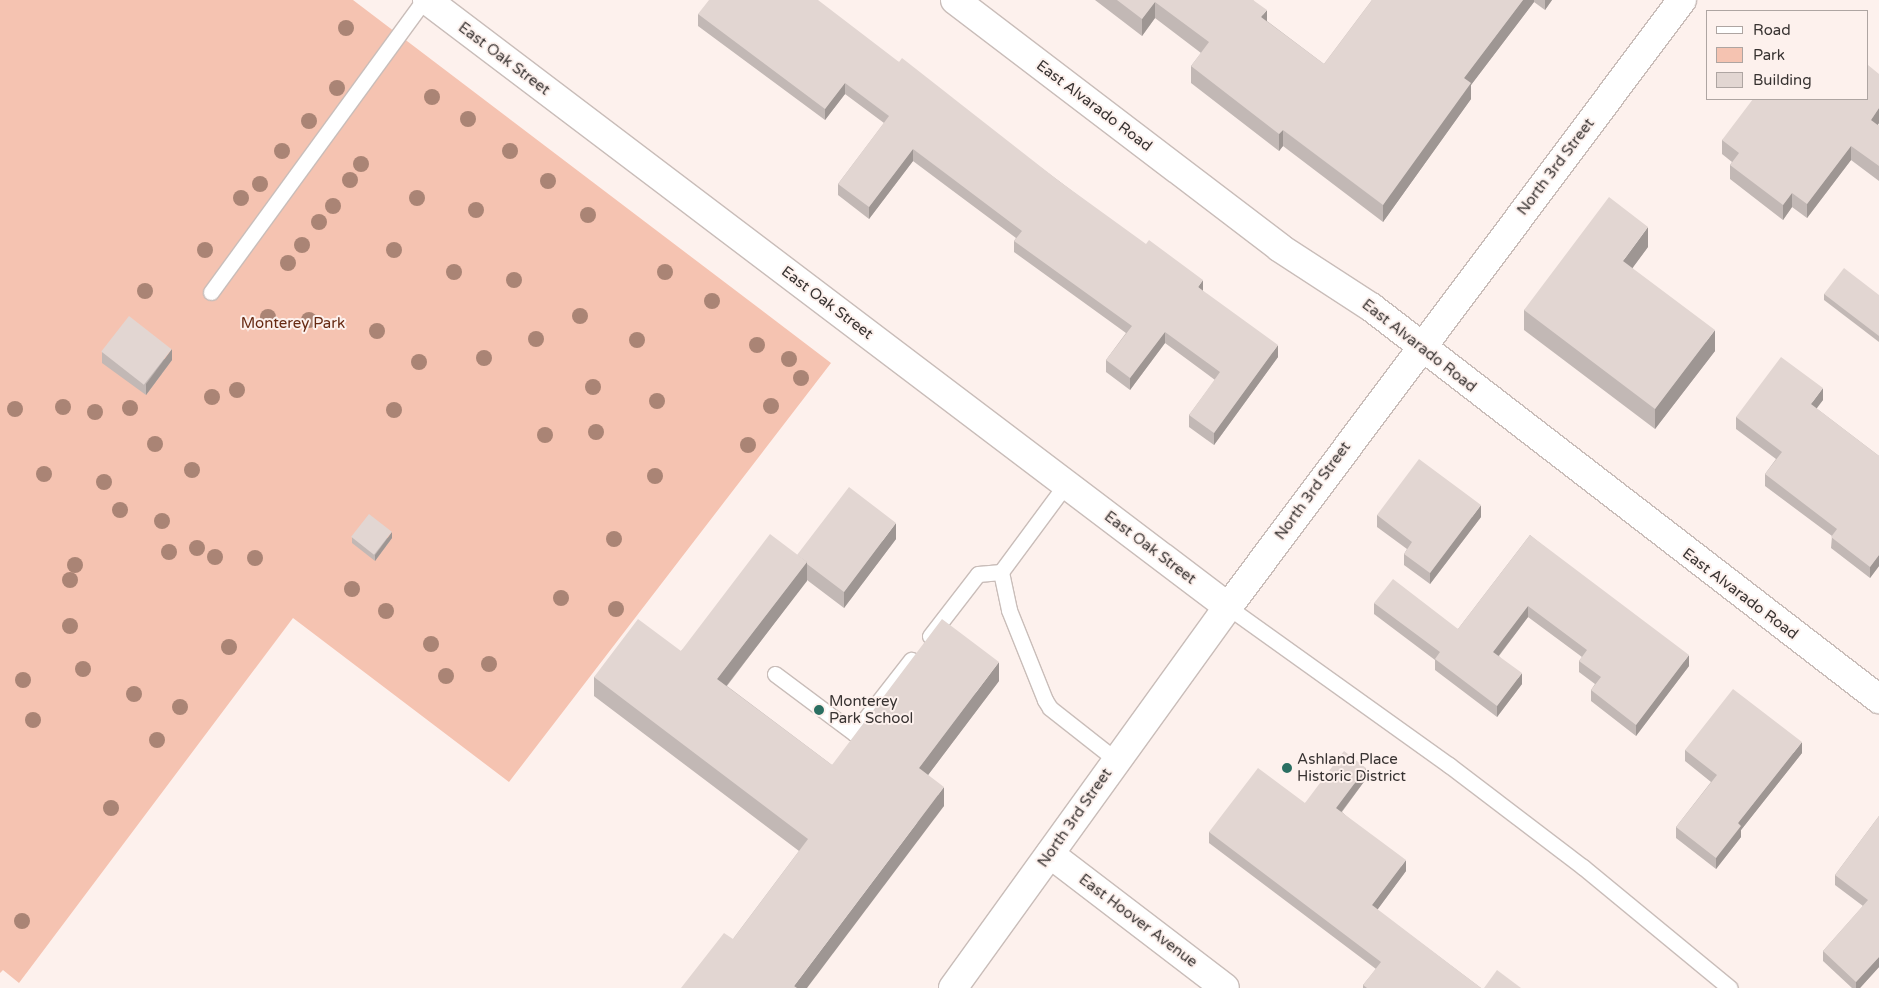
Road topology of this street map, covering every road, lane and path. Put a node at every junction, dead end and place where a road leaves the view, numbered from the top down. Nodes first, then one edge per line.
1 (425, 0) edge
2 (955, 0) edge
3 (1682, 0) edge
4 (211, 292) dead end
5 (1419, 347) junction
6 (1066, 484) junction
7 (1001, 572) junction
8 (1228, 607) junction
9 (775, 674) dead end
10 (1879, 699) edge
11 (1116, 760) junction
12 (1050, 854) junction
13 (953, 988) edge
14 (1226, 988) edge
15 (1730, 988) edge

1 - 4 lane
1 - 6 street, East Oak Street
2 - 5 street, East Alvarado Road
3 - 5 street, North 3rd Street
5 - 8 street, North 3rd Street
5 - 10 street, East Alvarado Road
6 - 7 lane
6 - 8 street, East Oak Street
7 - 9 lane
7 - 11 lane
8 - 11 street, North 3rd Street
8 - 15 lane
11 - 12 street, North 3rd Street
12 - 13 street, North 3rd Street
12 - 14 street, East Hoover Avenue

